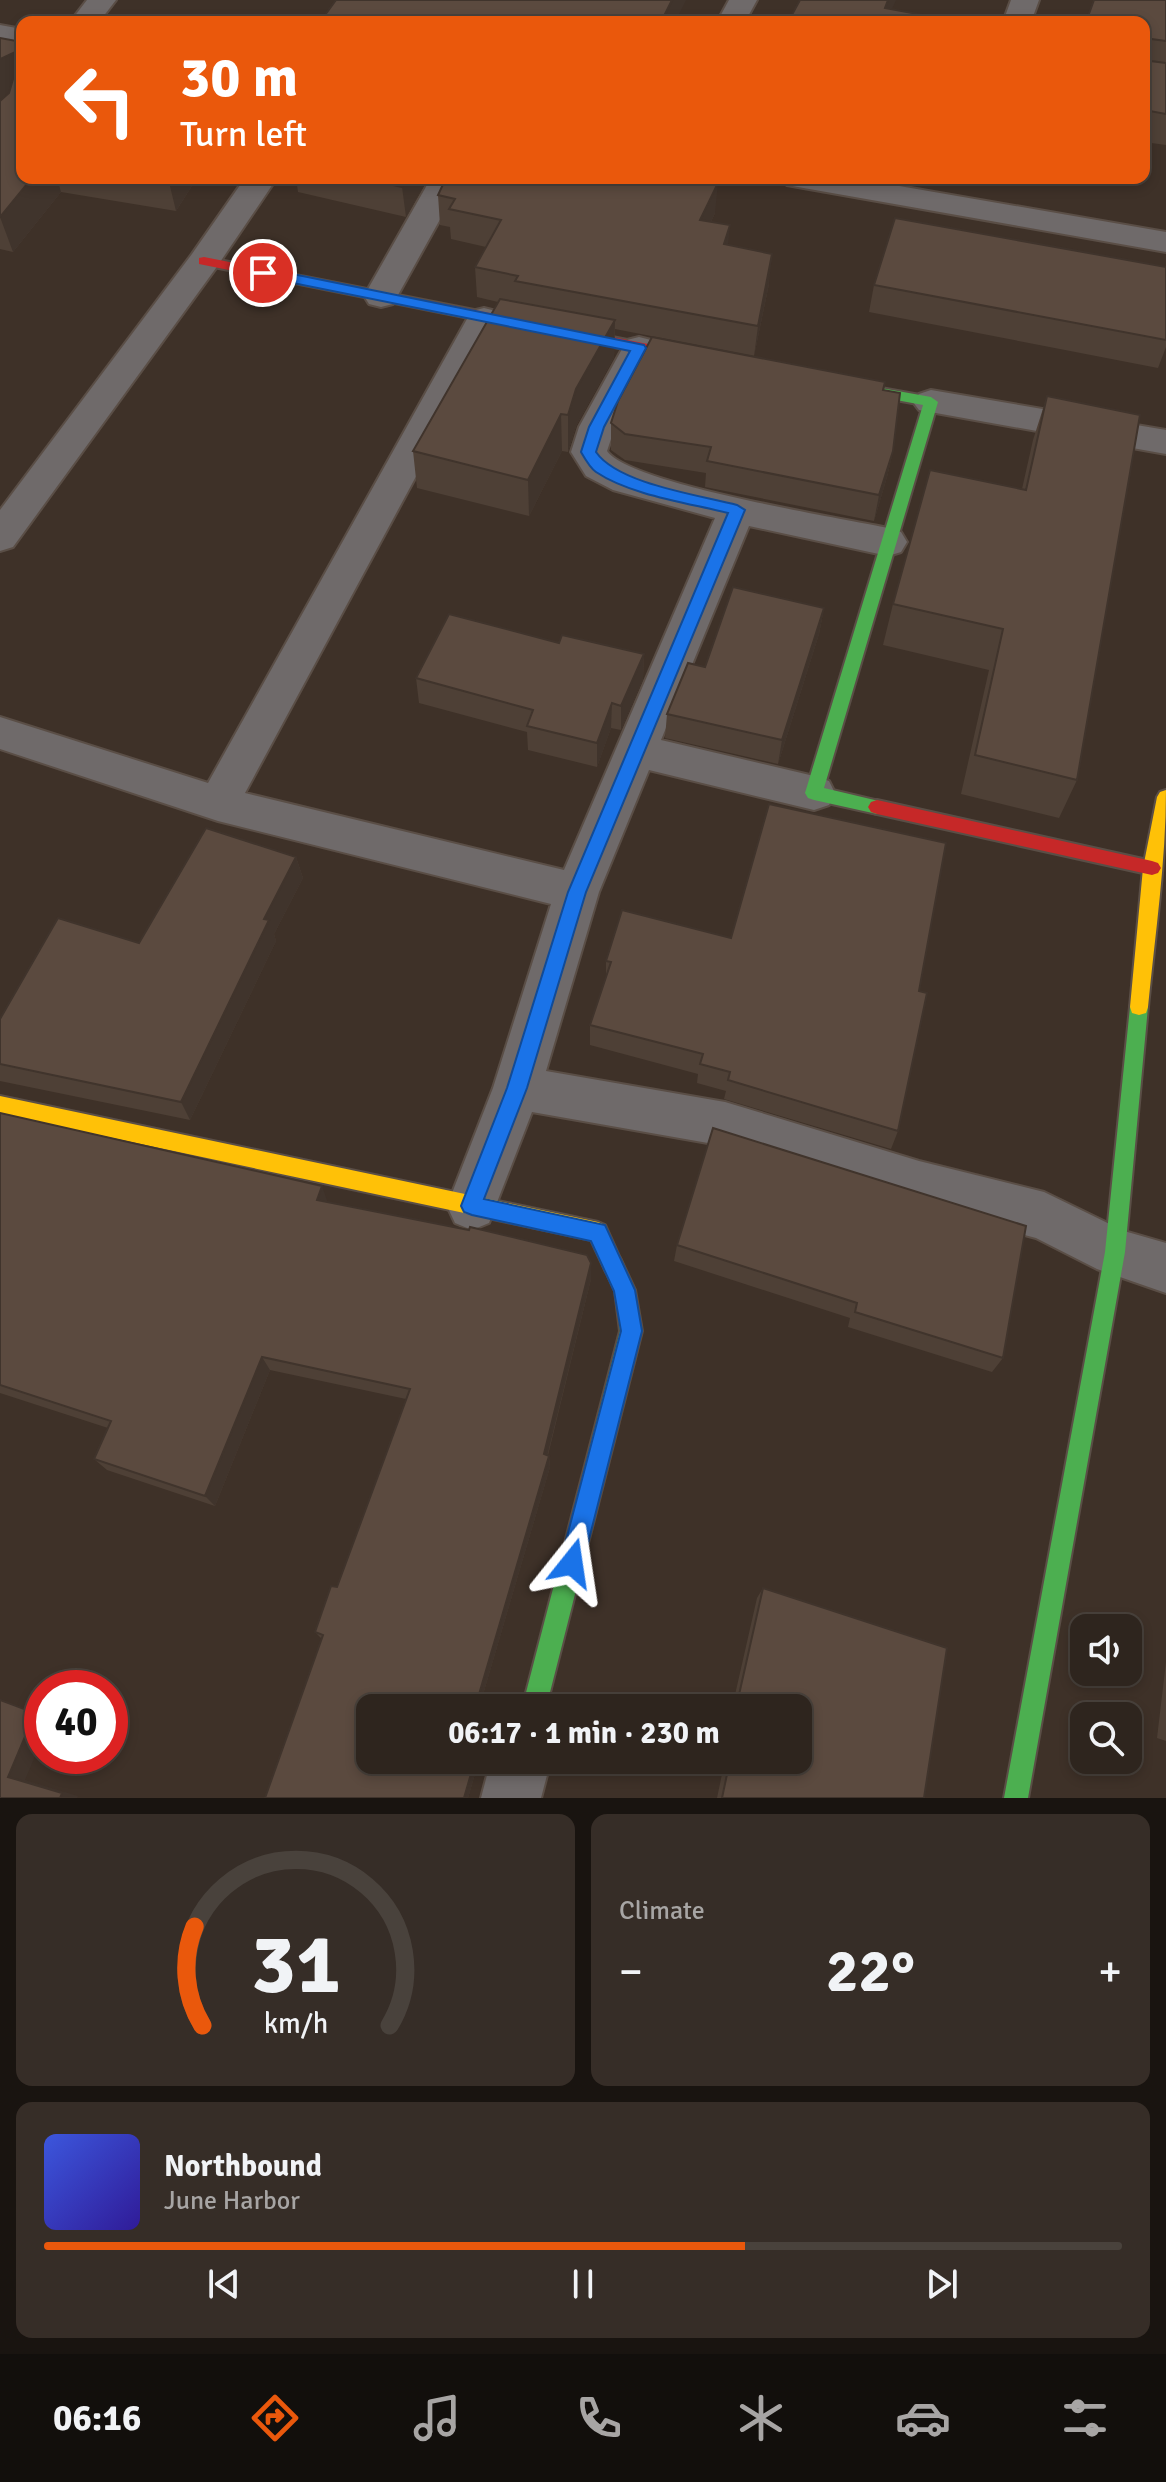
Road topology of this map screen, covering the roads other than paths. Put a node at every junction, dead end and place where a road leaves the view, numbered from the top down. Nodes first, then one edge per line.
1 (102, 0) edge
2 (89, 16) edge
3 (257, 184) edge
4 (444, 184) edge
5 (867, 184) edge
6 (970, 193) edge
7 (1166, 242) edge
8 (204, 261) junction
9 (381, 296) junction
10 (484, 319) junction
11 (639, 348) junction
12 (716, 363) edge
13 (823, 383) edge
14 (931, 402) junction
15 (1166, 442) edge
16 (737, 510) junction
17 (0, 537) edge
18 (888, 542) junction
19 (0, 733) edge
20 (636, 750) junction
21 (814, 793) junction
22 (1166, 797) edge
23 (218, 804) junction
24 (1152, 868) junction
25 (577, 892) junction
26 (517, 1088) junction
27 (0, 1105) edge
28 (472, 1206) junction
29 (1115, 1252) junction
30 (1166, 1268) edge
31 (538, 1694) edge
32 (517, 1774) edge
33 (511, 1798) edge
34 (1016, 1798) edge

1 - 2 street
3 - 8 street
4 - 9 street
5 - 6 street
6 - 7 street
8 - 9 street
8 - 17 street
9 - 10 street
10 - 11 street
10 - 23 street
11 - 12 street
11 - 16 street
13 - 14 street
14 - 15 street
14 - 18 street
16 - 18 street
16 - 20 street
18 - 21 street
19 - 23 street
20 - 21 street
20 - 25 street
21 - 24 street
22 - 24 street
23 - 25 street
24 - 29 street
25 - 26 street
26 - 28 street
26 - 29 street
27 - 28 street
28 - 31 street
29 - 30 street
29 - 34 street
32 - 33 street

